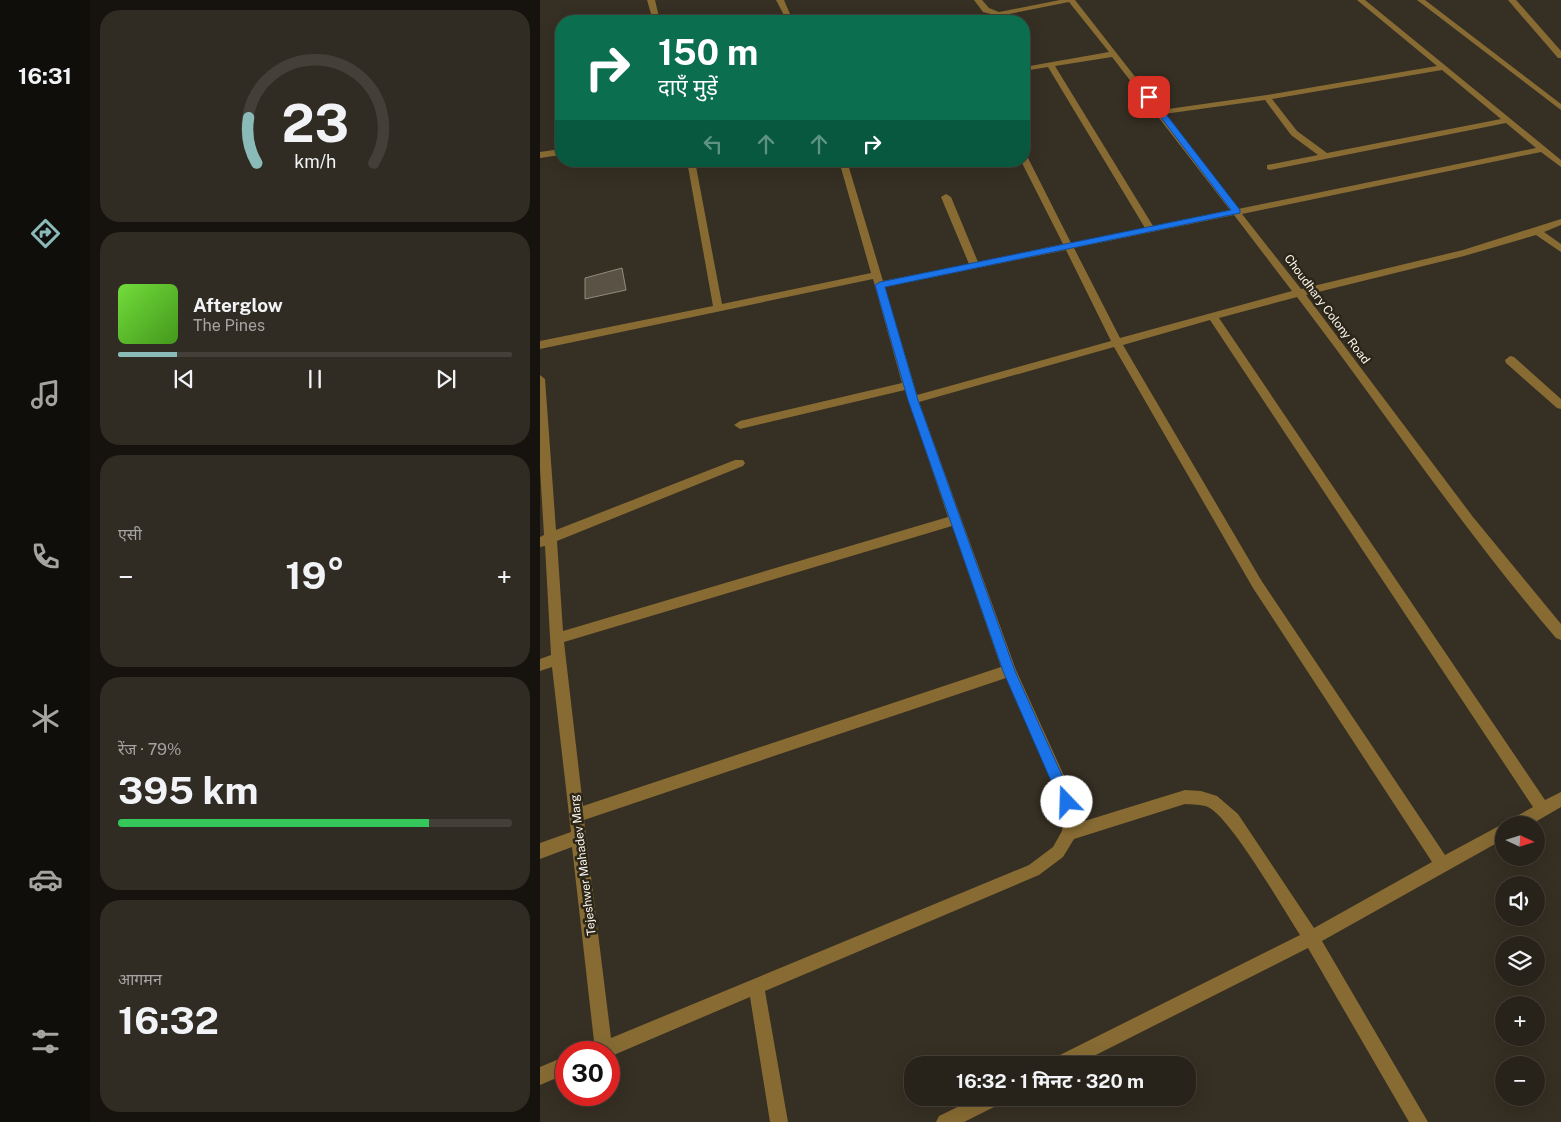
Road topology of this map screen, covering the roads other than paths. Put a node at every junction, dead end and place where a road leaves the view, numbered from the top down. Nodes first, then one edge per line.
1 (651, 0) edge
2 (780, 0) edge
3 (978, 0) edge
4 (1071, 0) edge
5 (1361, 0) edge
6 (1421, 0) edge
7 (1512, 0) edge
8 (655, 15) edge
9 (787, 15) edge
10 (1114, 54) junction
11 (1561, 56) edge
12 (1050, 65) junction
13 (1030, 68) edge
14 (1445, 68) junction
15 (1268, 97) junction
16 (1561, 108) edge
17 (1161, 112) junction
18 (1507, 120) junction
19 (1543, 149) junction
20 (555, 153) edge
21 (540, 155) edge
22 (1325, 156) junction
23 (1561, 164) edge
24 (692, 167) edge
25 (845, 167) edge
26 (1028, 167) edge
27 (1270, 167) dead end
28 (946, 197) dead end
29 (1237, 212) junction
30 (1561, 222) edge
31 (1150, 229) junction
32 (1537, 232) junction
33 (1068, 246) junction
34 (1561, 249) edge
35 (974, 265) junction
36 (878, 280) junction
37 (1300, 293) junction
38 (718, 308) junction
39 (1213, 317) junction
40 (1117, 343) junction
41 (540, 345) edge
42 (1510, 360) dead end
43 (540, 379) edge
44 (909, 385) junction
45 (913, 400) junction
46 (1561, 405) edge
47 (740, 425) dead end
48 (738, 463) dead end
49 (956, 520) junction
50 (545, 540) edge
51 (1561, 634) edge
52 (558, 638) junction
53 (558, 659) junction
54 (540, 665) edge
55 (1009, 671) junction
56 (1561, 799) edge
57 (1543, 809) junction
58 (577, 815) junction
59 (1531, 816) edge
60 (1069, 833) junction
61 (1495, 836) edge
62 (579, 837) junction
63 (540, 851) edge
64 (1443, 865) junction
65 (1311, 938) junction
66 (756, 986) junction
67 (600, 1041) edge
68 (620, 1043) edge
69 (1076, 1056) edge
70 (555, 1070) edge
71 (540, 1076) edge
72 (978, 1106) edge
73 (779, 1122) edge
74 (945, 1122) edge
75 (1418, 1122) edge

1 - 8 street
2 - 9 street
3 - 4 street
4 - 10 street, Choudhary Colony Road
5 - 14 street
6 - 16 street
7 - 11 street
10 - 12 street
10 - 17 street, Choudhary Colony Road
12 - 13 street
12 - 31 street
14 - 15 street
14 - 18 street
15 - 17 street
15 - 22 street
17 - 29 street, Choudhary Colony Road
18 - 19 street
18 - 22 street
19 - 23 street
19 - 29 street
20 - 21 street
22 - 27 street
24 - 38 street
25 - 36 street
26 - 33 street
28 - 35 street
29 - 31 street
29 - 37 street, Choudhary Colony Road
30 - 32 street
31 - 33 street
32 - 34 street
32 - 37 street
33 - 35 street
33 - 40 street
35 - 36 street
36 - 38 street
36 - 44 street
37 - 39 street
37 - 51 street, Choudhary Colony Road
38 - 41 street
39 - 40 street
39 - 57 street
40 - 45 street
40 - 64 street
42 - 46 street
43 - 50 street, Tejeshwer Mahadev Marg
44 - 45 street
44 - 47 street
45 - 49 street
48 - 50 street
49 - 52 street
49 - 55 street
50 - 52 street, Tejeshwer Mahadev Marg
52 - 53 street, Tejeshwer Mahadev Marg
53 - 54 street
53 - 58 street, Tejeshwer Mahadev Marg
55 - 58 street
55 - 60 street
56 - 57 street
57 - 59 street
58 - 62 street, Tejeshwer Mahadev Marg
60 - 65 street
60 - 66 street, Tejeshwer Mahadev Marg
61 - 64 street
62 - 63 street
62 - 67 street, Tejeshwer Mahadev Marg
64 - 65 street
65 - 69 street
65 - 75 street
66 - 68 street, Tejeshwer Mahadev Marg
66 - 73 street
70 - 71 street
72 - 74 street

